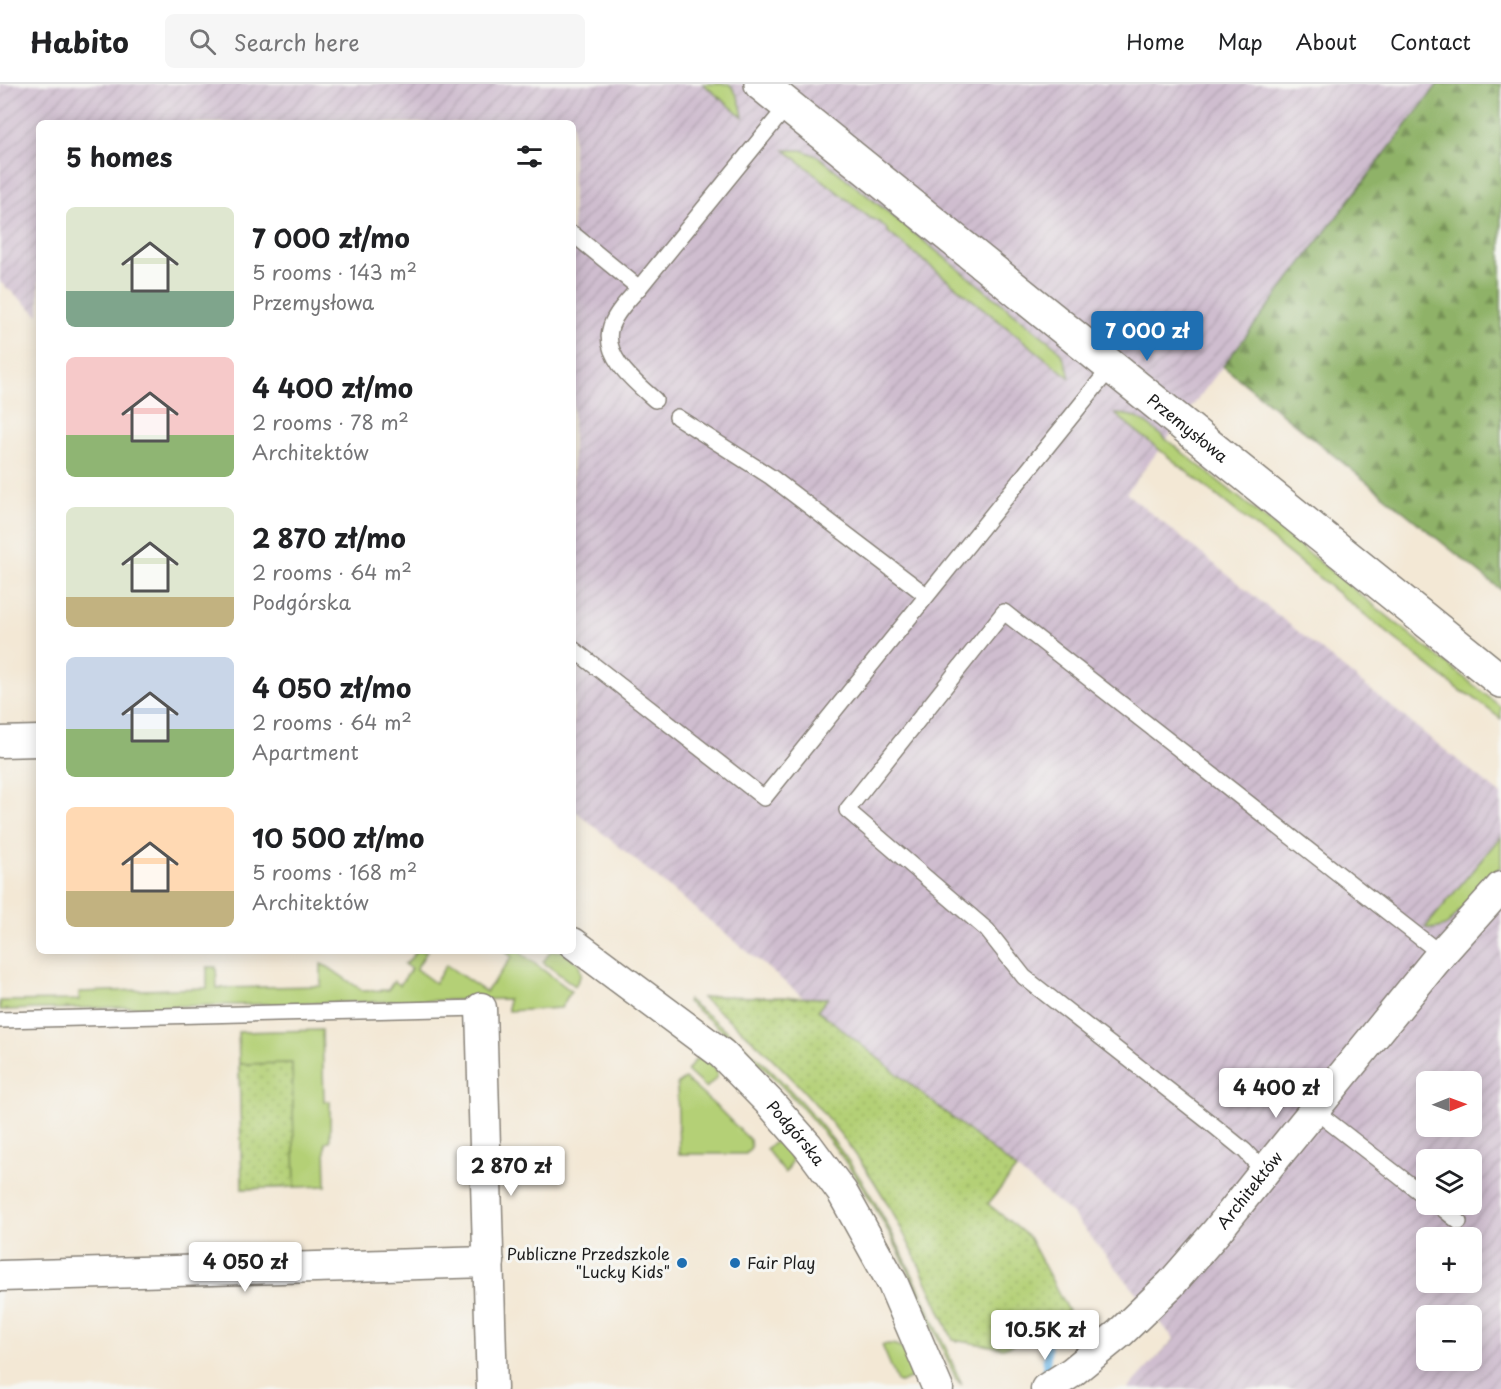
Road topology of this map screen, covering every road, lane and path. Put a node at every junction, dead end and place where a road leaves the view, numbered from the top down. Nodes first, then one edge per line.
1 (761, 84) edge
2 (788, 105) junction
3 (576, 236) edge
4 (639, 288) junction
5 (1112, 366) junction
6 (655, 400) dead end
7 (677, 417) dead end
8 (927, 595) junction
9 (576, 651) edge
10 (1501, 681) edge
11 (36, 741) edge
12 (0, 742) edge
13 (1501, 887) edge
14 (576, 945) edge
15 (1441, 954) junction
16 (481, 1008) joint
17 (0, 1020) edge
18 (1314, 1110) junction
19 (1264, 1172) junction
20 (1416, 1189) edge
21 (1450, 1215) edge
22 (1459, 1222) dead end
23 (489, 1262) junction
24 (0, 1276) edge
25 (1058, 1383) edge
26 (492, 1389) edge
27 (938, 1389) edge

1 - 2 street, Przemysłowa
2 - 4 lane
2 - 5 street, Przemysłowa
3 - 4 lane
4 - 6 lane
5 - 8 lane
5 - 10 street, Przemysłowa
7 - 8 lane
8 - 9 lane
11 - 12 street
13 - 15 street, Architektów
14 - 27 street, Podgórska
15 - 18 street, Architektów
15 - 19 lane
16 - 17 lane
16 - 23 street
18 - 19 street, Architektów
18 - 20 lane
19 - 25 street, Architektów
21 - 22 lane
23 - 24 street
23 - 26 street

